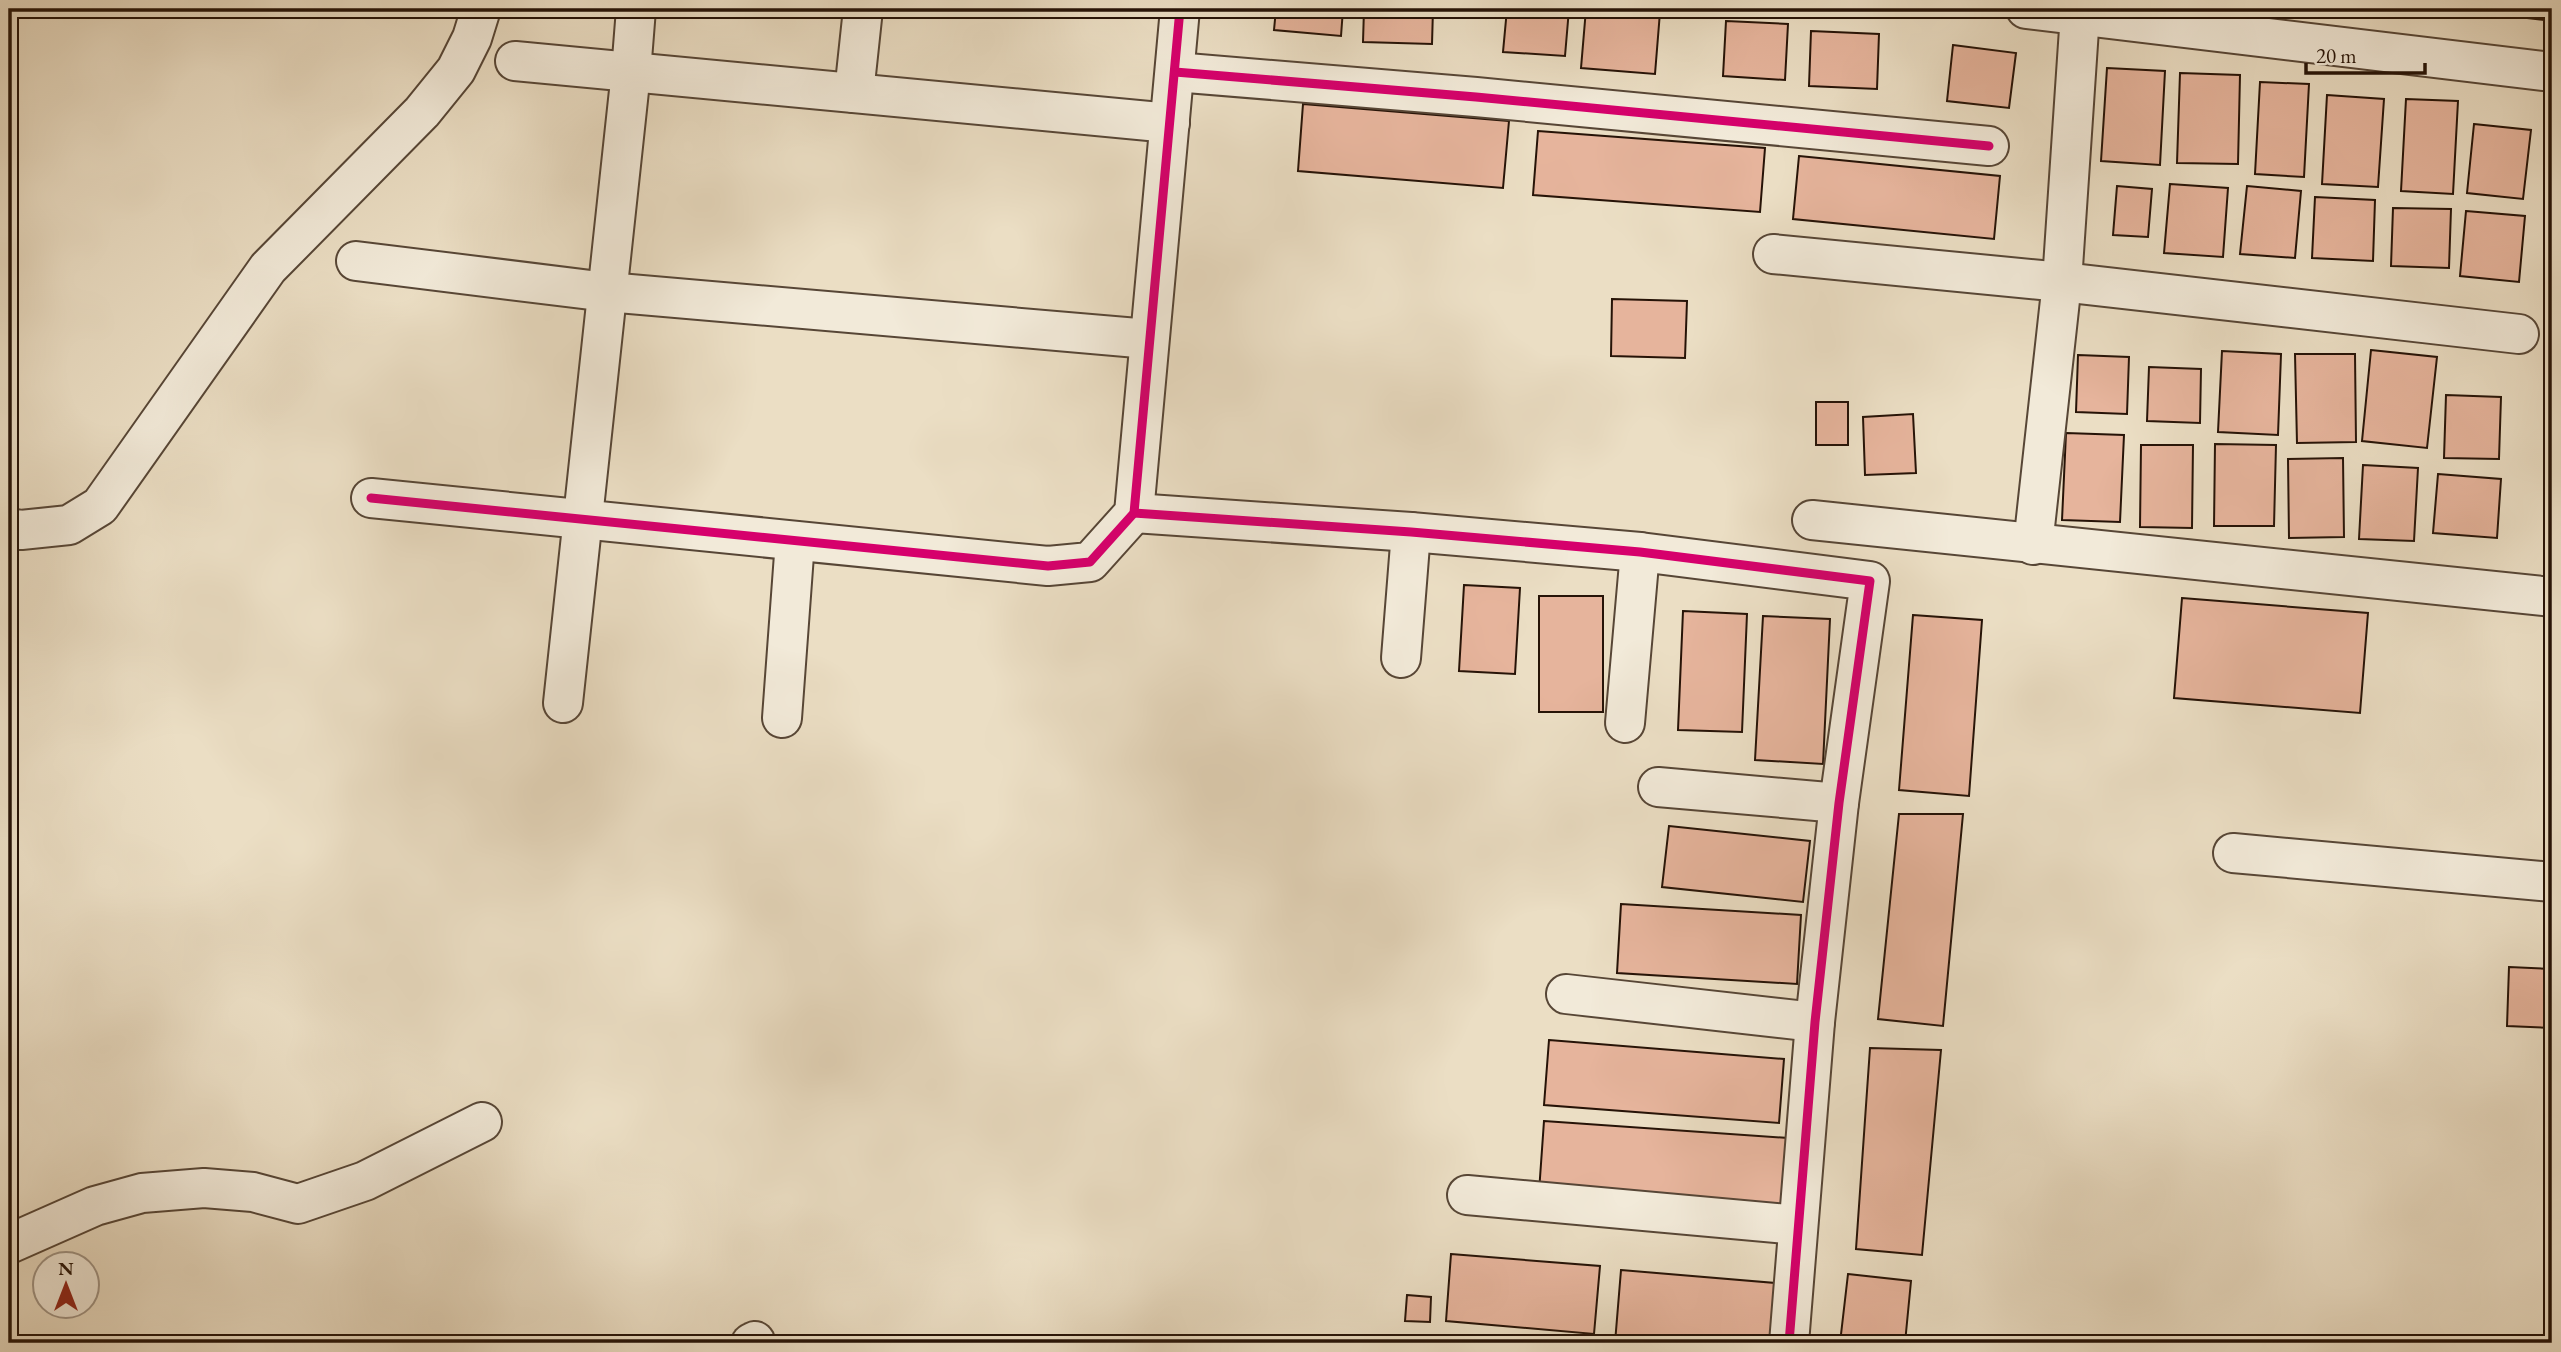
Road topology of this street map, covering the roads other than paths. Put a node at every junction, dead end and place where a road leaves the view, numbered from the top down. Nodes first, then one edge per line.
1 (481, 9) edge
2 (636, 9) edge
3 (863, 9) edge
4 (1180, 9) edge
5 (2026, 9) edge
6 (2080, 14) junction
7 (515, 61) dead end
8 (631, 72) junction
9 (1175, 72) junction
10 (2552, 72) edge
11 (854, 93) junction
12 (1170, 123) junction
13 (1989, 146) dead end
14 (1773, 254) dead end
15 (356, 261) dead end
16 (2062, 282) junction
17 (607, 292) junction
18 (2519, 334) dead end
19 (1149, 339) junction
20 (371, 498) dead end
21 (1135, 513) junction
22 (583, 519) junction
23 (1812, 520) dead end
24 (9, 528) edge
25 (1411, 532) junction
26 (795, 541) junction
27 (2034, 545) junction
28 (1640, 552) junction
29 (2552, 597) edge
30 (1401, 658) dead end
31 (563, 704) dead end
32 (782, 719) dead end
33 (1625, 723) dead end
34 (1658, 787) dead end
35 (1839, 803) junction
36 (2233, 853) dead end
37 (2552, 883) edge
38 (1566, 994) dead end
39 (1815, 1022) junction
40 (482, 1122) dead end
41 (1467, 1195) dead end
42 (1798, 1225) junction
43 (9, 1244) edge
44 (1789, 1343) edge

1 - 24 street
2 - 8 street
3 - 11 street
4 - 9 street
5 - 6 street
6 - 10 street
6 - 16 street
7 - 8 street
8 - 11 street
8 - 17 street
9 - 12 street
9 - 13 street
11 - 12 street
12 - 19 street
14 - 16 street
15 - 17 street
16 - 18 street
16 - 27 street
17 - 19 street
17 - 22 street
19 - 21 street
20 - 22 street
21 - 25 street
21 - 26 street
22 - 26 street
22 - 31 street
23 - 27 street
25 - 28 street
25 - 30 street
26 - 32 street
27 - 29 street
28 - 33 street
28 - 35 street
34 - 35 street
35 - 39 street
36 - 37 street
38 - 39 street
39 - 42 street
40 - 43 street
41 - 42 street
42 - 44 street

